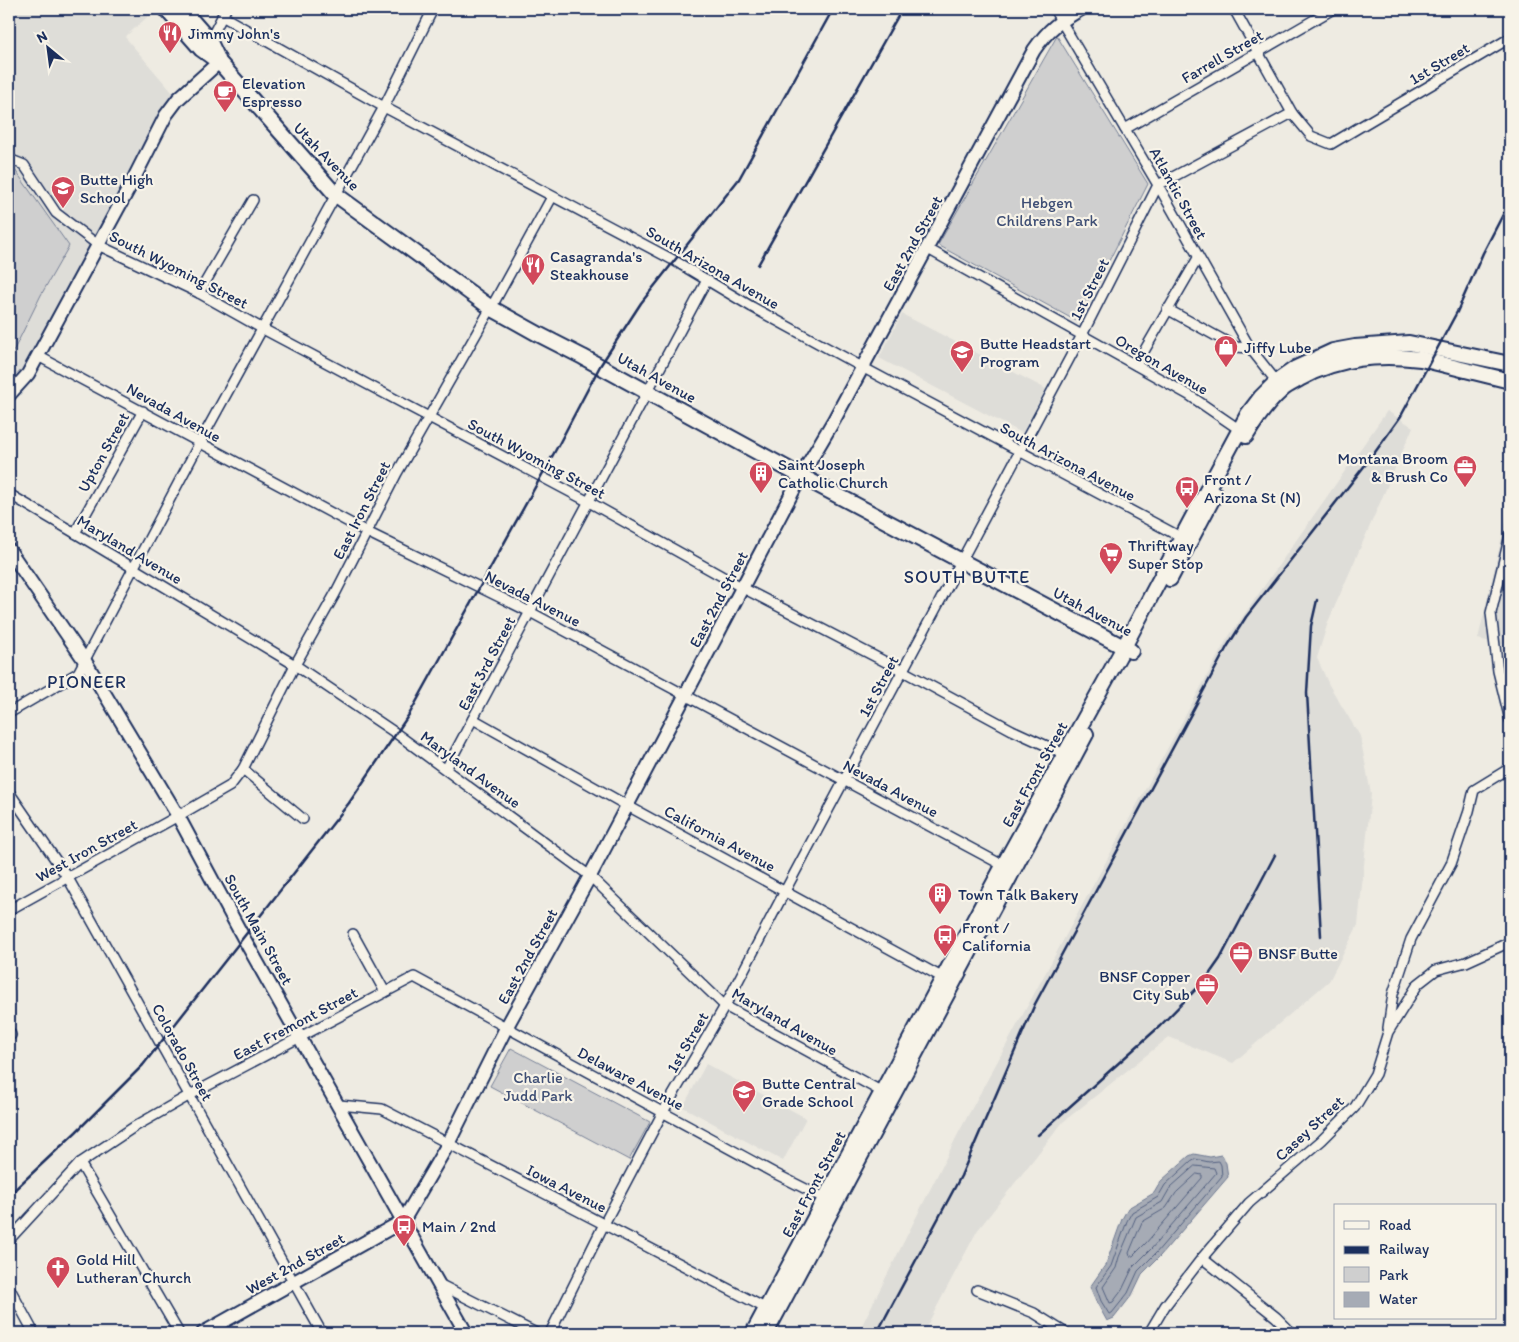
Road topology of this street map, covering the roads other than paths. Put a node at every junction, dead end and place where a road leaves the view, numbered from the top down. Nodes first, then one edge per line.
1 (166, 9) edge
2 (182, 9) edge
3 (433, 9) edge
4 (1054, 9) edge
5 (1081, 9) edge
6 (1234, 9) edge
7 (1333, 9) edge
8 (224, 13) edge
9 (1062, 20) junction
10 (1510, 38) edge
11 (207, 46) junction
12 (1258, 52) junction
13 (219, 62) junction
14 (384, 107) junction
15 (1292, 113) junction
16 (1125, 129) junction
17 (9, 160) edge
18 (1158, 186) junction
19 (335, 194) junction
20 (552, 197) junction
21 (253, 200) dead end
22 (98, 245) junction
23 (928, 249) junction
24 (1198, 258) junction
25 (708, 280) junction
26 (199, 293) junction
27 (492, 308) junction
28 (1167, 309) junction
29 (263, 329) junction
30 (1082, 335) junction
31 (1250, 348) junction
32 (38, 356) junction
33 (1438, 363) junction
34 (1504, 363) edge
35 (1136, 365) junction
36 (862, 367) junction
37 (1510, 381) edge
38 (1280, 386) junction
39 (646, 392) junction
40 (9, 395) edge
41 (143, 411) junction
42 (429, 417) junction
43 (1243, 433) junction
44 (199, 444) junction
45 (1020, 452) junction
46 (801, 476) junction
47 (9, 494) edge
48 (589, 502) junction
49 (367, 532) junction
50 (75, 533) junction
51 (1510, 536) edge
52 (1186, 540) junction
53 (9, 550) edge
54 (962, 560) junction
55 (133, 568) junction
56 (743, 588) junction
57 (530, 612) junction
58 (1127, 649) junction
59 (85, 661) junction
60 (295, 665) junction
61 (903, 670) junction
62 (685, 696) junction
63 (9, 713) edge
64 (473, 719) junction
65 (1510, 720) edge
66 (1069, 756) junction
67 (1510, 768) edge
68 (243, 769) junction
69 (446, 769) junction
70 (844, 780) junction
71 (9, 792) edge
72 (626, 805) junction
73 (178, 816) junction
74 (303, 819) dead end
75 (1008, 868) junction
76 (590, 876) junction
77 (68, 878) junction
78 (785, 890) junction
79 (9, 910) edge
80 (353, 934) dead end
81 (1510, 942) edge
82 (414, 978) joint
83 (949, 981) junction
84 (385, 992) junction
85 (725, 1006) junction
86 (506, 1028) junction
87 (1388, 1032) junction
88 (301, 1037) junction
89 (190, 1094) junction
90 (887, 1095) junction
91 (338, 1105) junction
92 (663, 1112) junction
93 (448, 1144) junction
94 (80, 1162) junction
95 (830, 1201) junction
96 (403, 1221) junction
97 (604, 1224) junction
98 (9, 1240) edge
99 (1202, 1258) junction
100 (295, 1282) junction
101 (438, 1283) junction
102 (9, 1287) edge
103 (978, 1290) dead end
104 (771, 1311) junction
105 (34, 1333) edge
106 (178, 1333) edge
107 (203, 1333) edge
108 (322, 1333) edge
109 (466, 1333) edge
110 (536, 1333) edge
111 (550, 1333) edge
112 (753, 1333) edge
113 (766, 1333) edge
114 (1066, 1333) edge
115 (1149, 1333) edge
116 (1292, 1333) edge

1 - 11 main road, Utah Avenue
2 - 11 main road, Utah Avenue
3 - 14 street
4 - 9 street, Atlantic Street
5 - 9 street, East 2nd Street
6 - 12 street
7 - 12 street, Farrell Street
8 - 11 street
8 - 14 street, South Arizona Avenue
9 - 16 street, Atlantic Street
9 - 23 street, East 2nd Street
10 - 15 street, 1st Street
11 - 13 main road, Utah Avenue
12 - 15 street
12 - 16 street, Farrell Street
13 - 19 main road, Utah Avenue
13 - 22 street
14 - 19 street
14 - 20 street, South Arizona Avenue
15 - 18 street
16 - 18 street, Atlantic Street
17 - 22 street, South Wyoming Street
18 - 24 street, Atlantic Street
18 - 30 street, 1st Street
19 - 27 main road, Utah Avenue
19 - 29 street
20 - 25 street, South Arizona Avenue
20 - 27 street, East Iron Street
21 - 26 street
22 - 26 street, South Wyoming Street
22 - 32 street
23 - 30 street, Oregon Avenue
23 - 36 street, East 2nd Street
24 - 28 street
24 - 31 street, Atlantic Street
25 - 36 street, South Arizona Avenue
25 - 39 street, East 3rd Street
26 - 29 street, South Wyoming Street
27 - 39 main road, Utah Avenue
27 - 42 street, East Iron Street
28 - 31 street
28 - 35 street
29 - 42 street, South Wyoming Street
29 - 44 street
30 - 35 street, Oregon Avenue
30 - 45 street, 1st Street
31 - 38 street, Atlantic Street
32 - 40 street
32 - 41 street, Nevada Avenue
33 - 34 main road
33 - 37 main road
33 - 38 main road, East Front Street
34 - 38 main road, East Front Street
35 - 43 street, Oregon Avenue
36 - 45 street, South Arizona Avenue
36 - 46 street, East 2nd Street
38 - 43 main road, East Front Street
39 - 46 main road, Utah Avenue
39 - 48 street, East 3rd Street
41 - 44 street, Nevada Avenue
41 - 50 street, Upton Street
42 - 48 street, South Wyoming Street
42 - 49 street, East Iron Street
43 - 52 main road, East Front Street
44 - 49 street, Nevada Avenue
44 - 55 street
45 - 52 street, South Arizona Avenue
45 - 54 street, 1st Street
46 - 54 main road, Utah Avenue
46 - 56 street, East 2nd Street
47 - 50 street, Maryland Avenue
48 - 56 street, South Wyoming Street
48 - 57 street, East 3rd Street
49 - 57 street, Nevada Avenue
49 - 60 street, East Iron Street
50 - 55 street, Maryland Avenue
51 - 65 street
52 - 58 main road, East Front Street
53 - 59 street, South Main Street
54 - 58 main road, Utah Avenue
54 - 61 street, 1st Street
55 - 59 street
55 - 60 street, Maryland Avenue
56 - 61 street, South Wyoming Street
56 - 62 street, East 2nd Street
57 - 62 street, Nevada Avenue
57 - 64 street, East 3rd Street
58 - 66 main road, East Front Street
59 - 63 street
59 - 73 street, South Main Street
60 - 68 street, East Iron Street
60 - 69 street, Maryland Avenue
61 - 66 street, South Wyoming Street
61 - 70 street, 1st Street
62 - 70 street, Nevada Avenue
62 - 72 street, East 2nd Street
64 - 69 street, East 3rd Street
64 - 72 street, California Avenue
66 - 75 main road, East Front Street
67 - 87 street
68 - 73 street, East Iron Street
68 - 74 street
69 - 76 street, Maryland Avenue
70 - 75 street, Nevada Avenue
70 - 78 street, 1st Street
71 - 77 street, Colorado Street
72 - 76 street, East 2nd Street
72 - 78 street, California Avenue
73 - 77 street, West Iron Street
73 - 88 street, South Main Street
75 - 83 main road, East Front Street
76 - 85 street, Maryland Avenue
76 - 86 street, East 2nd Street
77 - 79 street, West Iron Street
77 - 89 street, Colorado Street
78 - 83 street, California Avenue
78 - 85 street, 1st Street
80 - 84 street
81 - 87 street, Casey Street
82 - 84 street, East Fremont Street
82 - 86 street, Delaware Avenue
83 - 90 main road, East Front Street
84 - 88 street, East Fremont Street
85 - 90 street, Maryland Avenue
85 - 92 street, 1st Street
86 - 92 street, Delaware Avenue
86 - 93 street, East 2nd Street
87 - 99 street, Casey Street
88 - 89 street, East Fremont Street
88 - 91 street, South Main Street
89 - 94 street, East Fremont Street
89 - 100 street, Colorado Street
90 - 95 main road, East Front Street
91 - 93 street, Iowa Avenue
91 - 96 street, South Main Street
92 - 95 street, Delaware Avenue
92 - 97 street, 1st Street
93 - 96 street, East 2nd Street
93 - 97 street, Iowa Avenue
94 - 98 street, East Fremont Street
94 - 106 street
95 - 104 main road, East Front Street
96 - 100 street, West 2nd Street
96 - 101 street, South Main Street
97 - 104 street, Iowa Avenue
97 - 111 street, 1st Street
99 - 115 street, Casey Street
99 - 116 street
100 - 107 street, West 2nd Street
100 - 108 street, Colorado Street
101 - 109 street, South Main Street
101 - 110 street
102 - 105 street
103 - 114 street
104 - 112 main road, East Front Street
104 - 113 main road, East Front Street

